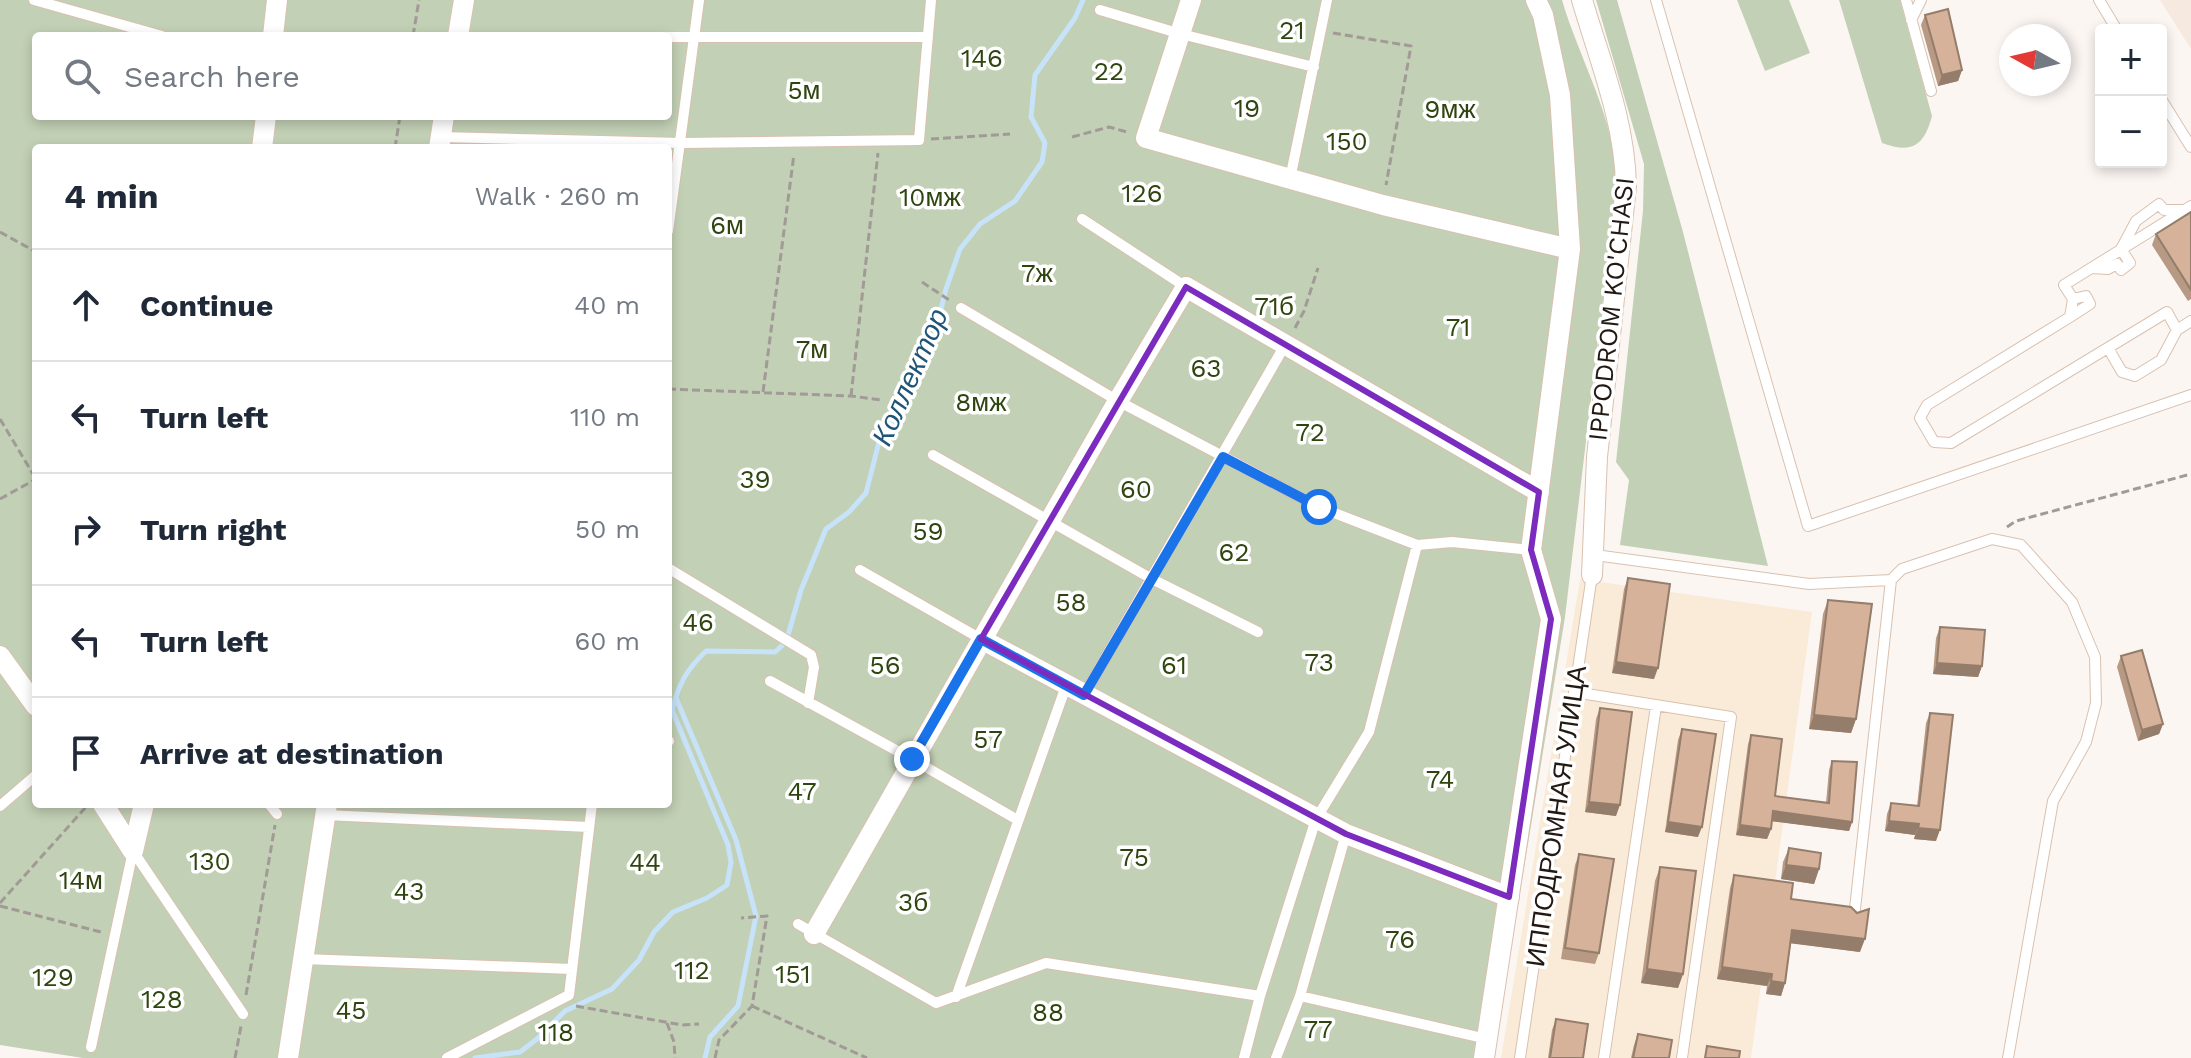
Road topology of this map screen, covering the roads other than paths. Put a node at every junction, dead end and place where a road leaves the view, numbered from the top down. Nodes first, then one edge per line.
1 (34, 0) edge
2 (277, 0) edge
3 (464, 0) edge
4 (699, 0) edge
5 (931, 0) edge
6 (1191, 0) edge
7 (1327, 0) edge
8 (1536, 0) edge
9 (1582, 0) edge
10 (1656, 0) edge
11 (1906, 0) edge
12 (1921, 0) edge
13 (2099, 0) edge
14 (1100, 10) dead end
15 (1911, 20) junction
16 (2113, 24) edge
17 (148, 32) edge
18 (273, 32) edge
19 (459, 32) edge
20 (1181, 34) junction
21 (672, 37) edge
22 (693, 37) junction
23 (928, 37) junction
24 (1314, 67) junction
25 (1931, 91) dead end
26 (2167, 109) edge
27 (266, 120) edge
28 (443, 120) edge
29 (440, 142) edge
30 (681, 143) junction
31 (262, 144) edge
32 (2191, 147) edge
33 (1290, 179) junction
34 (672, 204) edge
35 (2188, 208) edge
36 (1082, 219) dead end
37 (1570, 249) junction
38 (2121, 249) junction
39 (2091, 268) junction
40 (1186, 287) junction
41 (2073, 299) junction
42 (961, 308) dead end
43 (2070, 317) junction
44 (2191, 321) edge
45 (2177, 330) junction
46 (1285, 345) junction
47 (2108, 348) junction
48 (2191, 395) edge
49 (1118, 401) junction
50 (933, 455) dead end
51 (1223, 457) junction
52 (1539, 492) junction
53 (1049, 522) junction
54 (1417, 545) junction
55 (1531, 550) junction
56 (1593, 565) junction
57 (672, 570) edge
58 (860, 570) dead end
59 (1152, 579) junction
60 (1891, 580) junction
61 (1258, 632) dead end
62 (981, 639) junction
63 (0, 656) edge
64 (770, 681) dead end
65 (1066, 686) junction
66 (1574, 692) junction
67 (1084, 695) junction
68 (32, 700) edge
69 (808, 703) junction
70 (1656, 706) junction
71 (912, 759) junction
72 (32, 778) edge
73 (0, 806) edge
74 (106, 808) edge
75 (143, 808) edge
76 (272, 808) edge
77 (591, 808) edge
78 (326, 810) edge
79 (277, 814) road end
80 (1016, 819) junction
81 (1316, 819) junction
82 (589, 827) junction
83 (1346, 834) junction
84 (133, 851) junction
85 (1509, 897) junction
86 (1854, 918) edge
87 (806, 929) joint
88 (303, 959) junction
89 (572, 969) junction
90 (1260, 996) junction
91 (1300, 996) junction
92 (956, 997) junction
93 (243, 1014) road end
94 (91, 1047) dead end
95 (1485, 1048) edge
96 (288, 1058) edge
97 (447, 1058) edge
98 (1244, 1058) edge
99 (1276, 1058) edge
100 (1520, 1058) edge
101 (1604, 1058) edge
102 (1682, 1058) edge
103 (2008, 1058) edge

1 - 17 lane
2 - 18 street
3 - 19 street
4 - 22 lane
5 - 23 lane
6 - 20 street
7 - 24 lane
8 - 37 street
9 - 56 street, IPPODROM KO'CHASI
10 - 48 lane
11 - 15 lane
12 - 15 lane
13 - 16 lane
14 - 20 lane
15 - 25 lane
20 - 24 lane
20 - 33 street
21 - 22 lane
22 - 23 lane
22 - 30 lane
23 - 30 lane
24 - 33 lane
26 - 32 lane
27 - 31 street
28 - 29 street
29 - 30 lane
30 - 34 lane
33 - 37 street
35 - 38 lane
35 - 38 lane
36 - 40 lane
37 - 52 street
38 - 39 lane
38 - 39 lane
39 - 41 lane
40 - 46 street
40 - 49 street
41 - 43 lane
41 - 43 lane
42 - 49 lane
43 - 47 lane
44 - 45 lane
45 - 47 lane
45 - 47 lane
46 - 51 lane
46 - 52 street
49 - 51 lane
49 - 53 street
50 - 53 lane
51 - 54 lane
51 - 59 lane
52 - 55 street
53 - 59 lane
53 - 62 street
54 - 55 lane
54 - 81 lane
55 - 85 street
56 - 60 lane
56 - 66 lane, ИППОДРОМНАЯ УЛИЦА
57 - 69 lane
58 - 62 lane
59 - 61 lane
59 - 67 lane
60 - 86 lane
60 - 103 lane
62 - 65 street
62 - 71 street
63 - 68 street
64 - 69 lane
65 - 67 street
65 - 80 lane
66 - 70 lane
66 - 100 lane, ИППОДРОМНАЯ УЛИЦА
67 - 81 street
69 - 71 lane
70 - 101 lane
70 - 102 lane
71 - 80 lane
71 - 87 street
72 - 73 lane
74 - 84 street
75 - 84 street
76 - 79 lane
77 - 82 lane
78 - 82 lane
78 - 88 street
80 - 92 lane
81 - 83 street
81 - 90 lane
82 - 89 lane
83 - 85 street
83 - 91 lane
84 - 93 lane
84 - 94 lane
85 - 95 street
87 - 92 lane
88 - 89 lane
88 - 96 street
89 - 97 lane
90 - 92 lane
90 - 98 lane
91 - 95 lane
91 - 99 lane

